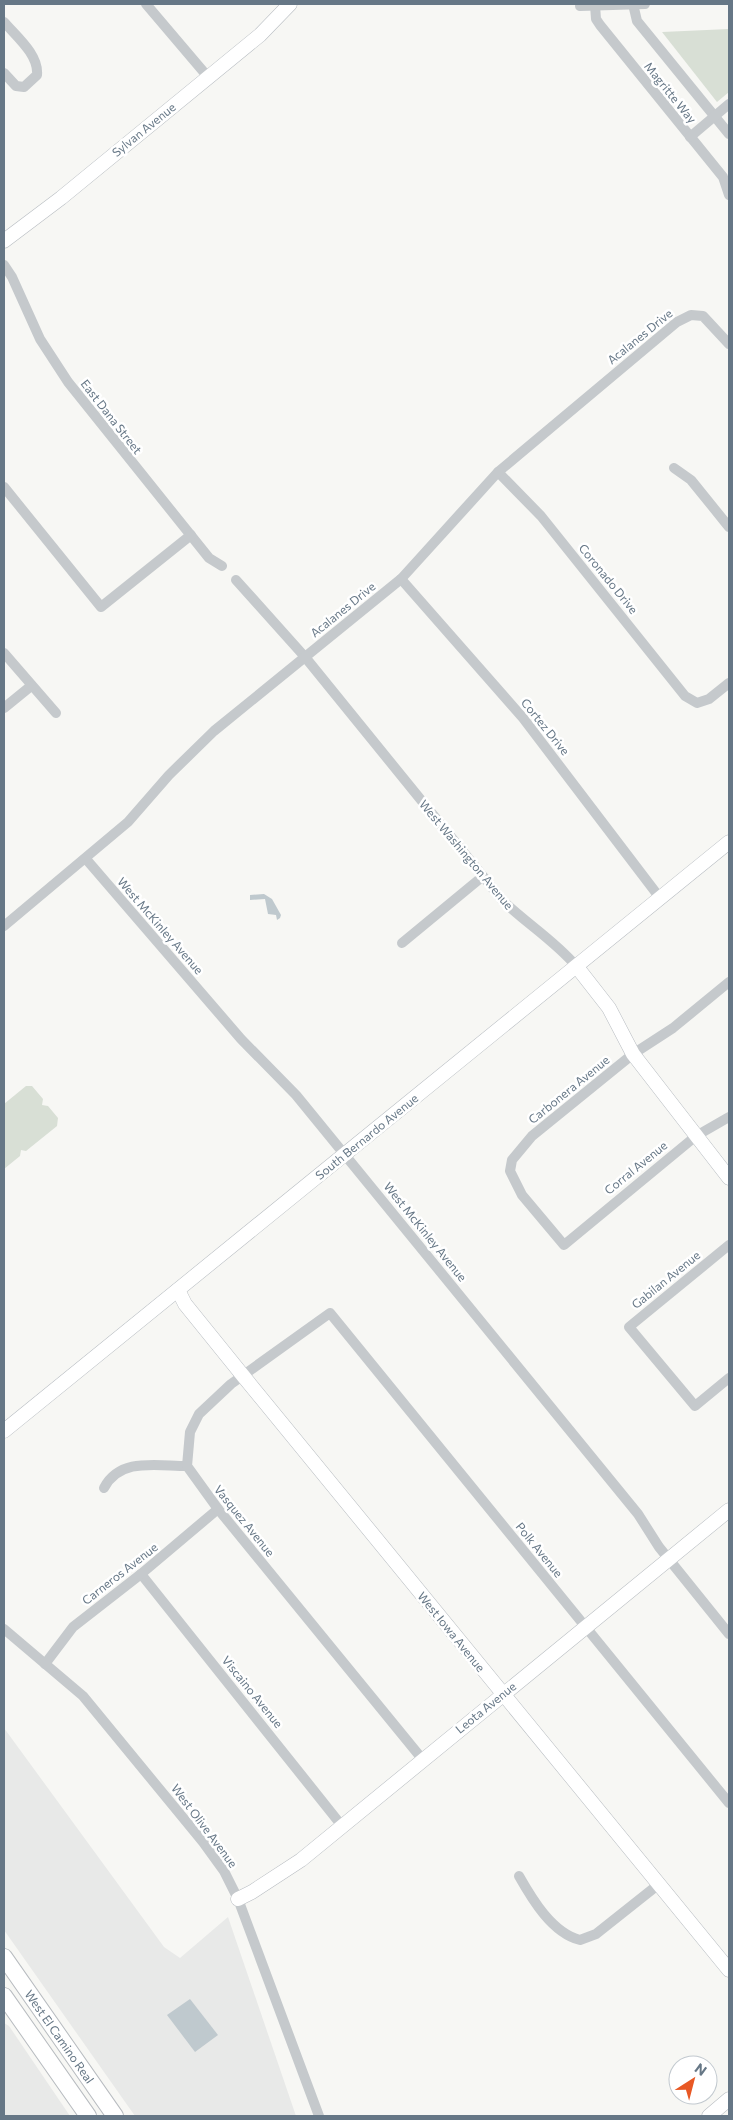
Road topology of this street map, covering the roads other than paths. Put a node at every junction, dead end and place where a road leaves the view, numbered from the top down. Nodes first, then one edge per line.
1 (146, 4) edge
2 (303, 4) edge
3 (634, 4) edge
4 (645, 4) edge
5 (595, 5) junction
6 (580, 6) dead end
7 (286, 9) edge
8 (4, 22) edge
9 (4, 74) edge
10 (208, 77) junction
11 (729, 104) edge
12 (715, 116) junction
13 (729, 134) edge
14 (690, 137) junction
15 (729, 193) edge
16 (4, 241) edge
17 (4, 265) edge
18 (729, 344) edge
19 (674, 468) dead end
20 (498, 472) junction
21 (4, 487) edge
22 (729, 527) edge
23 (190, 535) junction
24 (222, 566) dead end
25 (401, 579) junction
26 (236, 580) dead end
27 (4, 653) edge
28 (305, 657) junction
29 (729, 684) edge
30 (31, 686) junction
31 (4, 708) edge
32 (56, 713) dead end
33 (729, 842) edge
34 (86, 859) junction
35 (482, 877) junction
36 (660, 898) junction
37 (4, 926) edge
38 (402, 943) dead end
39 (577, 967) junction
40 (729, 982) edge
41 (633, 1054) junction
42 (729, 1117) edge
43 (696, 1136) junction
44 (345, 1154) junction
45 (729, 1178) edge
46 (564, 1244) joint
47 (729, 1246) edge
48 (178, 1290) junction
49 (244, 1376) junction
50 (729, 1378) edge
51 (4, 1431) edge
52 (187, 1466) junction
53 (104, 1488) dead end
54 (218, 1510) junction
55 (729, 1510) edge
56 (669, 1559) junction
57 (142, 1574) junction
58 (585, 1628) junction
59 (4, 1629) edge
60 (729, 1634) edge
61 (45, 1664) junction
62 (503, 1695) junction
63 (423, 1760) junction
64 (729, 1803) edge
65 (342, 1826) junction
66 (519, 1876) dead end
67 (659, 1884) junction
68 (238, 1899) junction
69 (4, 1957) edge
70 (729, 1970) edge
71 (19, 1979) junction
72 (4, 1994) edge
73 (729, 2099) edge
74 (88, 2116) edge
75 (114, 2116) edge
76 (319, 2116) edge
77 (711, 2116) edge

1 - 10 street
2 - 7 street, Sylvan Avenue
3 - 4 street
3 - 5 street
3 - 12 street
5 - 6 street
5 - 14 street, Magritte Way
7 - 10 street, Sylvan Avenue
8 - 9 street
10 - 16 street, Sylvan Avenue
11 - 12 street
12 - 13 street
12 - 14 street
14 - 15 street, Magritte Way
17 - 23 street, East Dana Street
18 - 20 street, Acalanes Drive
19 - 22 street
20 - 25 street, Acalanes Drive
20 - 29 street, Coronado Drive
21 - 23 street
23 - 24 street, East Dana Street
25 - 28 street, Acalanes Drive
25 - 36 street, Cortez Drive
26 - 28 street, West Washington Avenue
27 - 30 street
28 - 34 street, Acalanes Drive
28 - 35 street, West Washington Avenue
30 - 31 street
30 - 32 street
33 - 36 street, South Bernardo Avenue
34 - 37 street, Acalanes Drive
34 - 44 street, West McKinley Avenue
35 - 38 street
35 - 39 street, West Washington Avenue
36 - 39 street, South Bernardo Avenue
39 - 41 street, West Washington Avenue
39 - 44 street, South Bernardo Avenue
40 - 41 street, Carbonera Avenue
41 - 43 street, West Washington Avenue
41 - 46 street, Carbonera Avenue
42 - 43 street, Corral Avenue
43 - 45 street, West Washington Avenue
43 - 46 street, Corral Avenue
44 - 48 street, South Bernardo Avenue
44 - 56 street, West McKinley Avenue
47 - 50 street, Gabilan Avenue
48 - 49 street, West Iowa Avenue
48 - 51 street, South Bernardo Avenue
49 - 52 street
49 - 58 street, Polk Avenue
49 - 62 street, West Iowa Avenue
52 - 53 street
52 - 54 street, Vasquez Avenue
54 - 57 street, Carneros Avenue
54 - 63 street, Vasquez Avenue
55 - 56 street, Leota Avenue
56 - 58 street, Leota Avenue
56 - 60 street, West McKinley Avenue
57 - 61 street, Carneros Avenue
57 - 65 street, Viscaino Avenue
58 - 62 street, Leota Avenue
58 - 64 street, Polk Avenue
59 - 61 street, West Olive Avenue
61 - 68 street, West Olive Avenue
62 - 63 street, Leota Avenue
62 - 67 street, West Iowa Avenue
63 - 65 street, Leota Avenue
65 - 68 street, Leota Avenue
66 - 67 street
67 - 70 street, West Iowa Avenue
68 - 76 street, West Olive Avenue
69 - 71 main road, West El Camino Real
71 - 72 street
71 - 75 main road, West El Camino Real
72 - 74 main road, West El Camino Real
73 - 77 street

